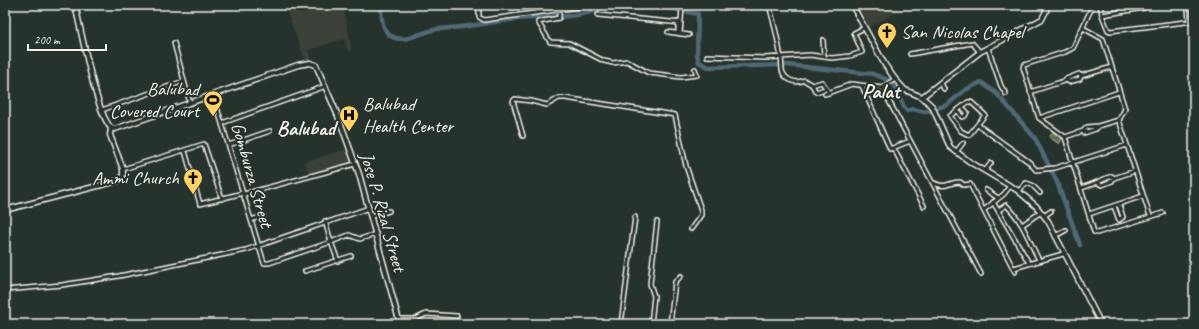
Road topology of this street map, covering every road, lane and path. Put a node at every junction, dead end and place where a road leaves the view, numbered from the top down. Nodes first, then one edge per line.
1 (75, 5) edge
2 (479, 5) edge
3 (593, 5) edge
4 (665, 5) edge
5 (695, 5) edge
6 (769, 5) edge
7 (858, 5) edge
8 (1046, 5) edge
9 (1093, 5) edge
10 (1100, 5) edge
11 (852, 6) edge
12 (682, 8) junction
13 (1144, 8) dead end
14 (1188, 9) dead end
15 (559, 11) junction
16 (598, 15) dead end
17 (1102, 15) junction
18 (1189, 21) junction
19 (1194, 21) edge
20 (680, 22) junction
21 (864, 28) junction
22 (1083, 28) junction
23 (668, 32) dead end
24 (679, 33) junction
25 (689, 35) dead end
26 (823, 40) dead end
27 (174, 43) dead end
28 (988, 48) junction
29 (980, 52) junction
30 (910, 54) dead end
31 (707, 56) dead end
32 (824, 56) junction
33 (781, 57) junction
34 (1112, 67) junction
35 (695, 69) dead end
36 (893, 80) junction
37 (184, 81) junction
38 (941, 83) junction
39 (812, 85) junction
40 (326, 86) junction
41 (862, 86) junction
42 (882, 88) junction
43 (825, 89) junction
44 (944, 89) dead end
45 (1030, 92) junction
46 (1119, 92) junction
47 (829, 93) junction
48 (213, 94) junction
49 (825, 94) dead end
50 (1006, 94) dead end
51 (922, 97) junction
52 (190, 103) junction
53 (962, 107) junction
54 (102, 110) junction
55 (956, 110) junction
56 (1039, 118) junction
57 (1120, 120) junction
58 (222, 123) junction
59 (978, 125) junction
60 (111, 128) junction
61 (270, 131) dead end
62 (523, 136) dead end
63 (1065, 137) junction
64 (910, 141) junction
65 (962, 143) dead end
66 (1127, 144) junction
67 (229, 145) junction
68 (894, 149) junction
69 (185, 151) junction
70 (956, 152) junction
71 (1073, 162) junction
72 (991, 163) dead end
73 (356, 164) junction
74 (123, 169) junction
75 (985, 171) junction
76 (1135, 171) junction
77 (932, 182) junction
78 (1010, 186) junction
79 (1080, 188) junction
80 (986, 190) dead end
81 (1019, 191) junction
82 (1040, 193) dead end
83 (244, 194) junction
84 (1144, 196) junction
85 (998, 198) junction
86 (222, 199) junction
87 (993, 202) junction
88 (1119, 205) junction
89 (924, 206) dead end
90 (1114, 206) junction
91 (369, 208) junction
92 (5, 210) edge
93 (984, 210) junction
94 (999, 210) junction
95 (389, 211) dead end
96 (1051, 211) dead end
97 (1163, 213) dead end
98 (1042, 214) junction
99 (1089, 214) junction
100 (263, 216) dead end
101 (371, 216) junction
102 (1150, 216) junction
103 (635, 217) dead end
104 (251, 220) junction
105 (325, 221) junction
106 (657, 222) dead end
107 (1022, 225) junction
108 (691, 229) dead end
109 (1066, 230) dead end
110 (376, 234) junction
111 (1055, 236) junction
112 (331, 242) junction
113 (258, 245) junction
114 (1063, 254) junction
115 (351, 256) dead end
116 (1039, 260) junction
117 (338, 261) junction
118 (1029, 263) junction
119 (305, 271) dead end
120 (981, 274) dead end
121 (681, 276) dead end
122 (5, 290) edge
123 (457, 316) dead end
124 (398, 319) junction
125 (400, 324) edge
126 (620, 324) edge
127 (651, 324) edge
128 (670, 324) edge
129 (1100, 324) edge

1 - 54 street
2 - 15 street
3 - 15 street
4 - 12 street
5 - 12 street
6 - 33 street
7 - 11 street
8 - 28 street
9 - 22 street
10 - 17 street
11 - 21 street
12 - 20 street
13 - 17 street
14 - 18 street
15 - 35 street
16 - 20 street
17 - 18 street
18 - 19 street
20 - 24 street
21 - 32 street
21 - 36 street
22 - 34 street
22 - 45 street
23 - 24 street
24 - 25 street
26 - 32 street
27 - 37 street
28 - 29 street
28 - 50 street
29 - 30 street
29 - 38 street
31 - 33 street
32 - 33 street
33 - 39 street
34 - 45 street
34 - 46 street
36 - 42 street
36 - 51 street
37 - 52 street
37 - 54 street
38 - 44 street
38 - 51 street
39 - 43 street
39 - 43 street
40 - 48 street, Jose P. Rizal Street
40 - 58 street
40 - 73 street, Jose P. Rizal Street
41 - 42 street
41 - 47 street
41 - 68 street
42 - 64 street
43 - 47 street
45 - 56 street
46 - 56 street
46 - 57 street
47 - 49 street
48 - 52 street, Jose P. Rizal Street
48 - 58 street, Gomburza Street
51 - 70 street
52 - 60 street, Jose P. Rizal Street
53 - 55 street
53 - 55 street
53 - 59 street
54 - 60 street
55 - 59 street
56 - 63 street
57 - 63 street
57 - 66 street
58 - 67 street, Gomburza Street
59 - 71 street
60 - 74 street
61 - 67 street
62 - 108 street
63 - 71 street
64 - 68 street
64 - 77 street
65 - 70 street
66 - 71 street
66 - 76 street
67 - 83 street, Gomburza Street
68 - 89 street
69 - 74 street
69 - 86 street
69 - 86 street
70 - 75 street
71 - 79 street
72 - 75 street
73 - 83 street
73 - 91 street, Jose P. Rizal Street
74 - 92 street
75 - 78 street
76 - 79 street
76 - 84 street
77 - 93 street
77 - 120 street
78 - 81 street
78 - 85 street
79 - 99 street
80 - 85 street
81 - 82 street
81 - 98 street
83 - 86 street
83 - 104 street, Gomburza Street
84 - 88 street
84 - 102 street
85 - 87 street
87 - 93 street
87 - 94 street
88 - 90 street
88 - 90 street
90 - 99 street
91 - 101 street, Jose P. Rizal Street
91 - 105 street, Gomburza Street
93 - 118 street
94 - 107 street
94 - 118 street
95 - 101 street
96 - 98 street
97 - 102 street
98 - 107 street
98 - 111 street
99 - 102 street
100 - 104 street
101 - 110 street, Jose P. Rizal Street
103 - 126 street
104 - 113 street, Gomburza Street
105 - 112 street
105 - 113 street, Gomburza Street
106 - 127 street
107 - 116 street
109 - 111 street
110 - 112 street
110 - 124 street, Jose P. Rizal Street
111 - 114 street
112 - 113 street
112 - 117 street
113 - 122 street
114 - 116 street
114 - 129 street
115 - 117 street
116 - 118 street
117 - 119 street
121 - 128 street
123 - 124 street
124 - 125 street, Jose P. Rizal Street

